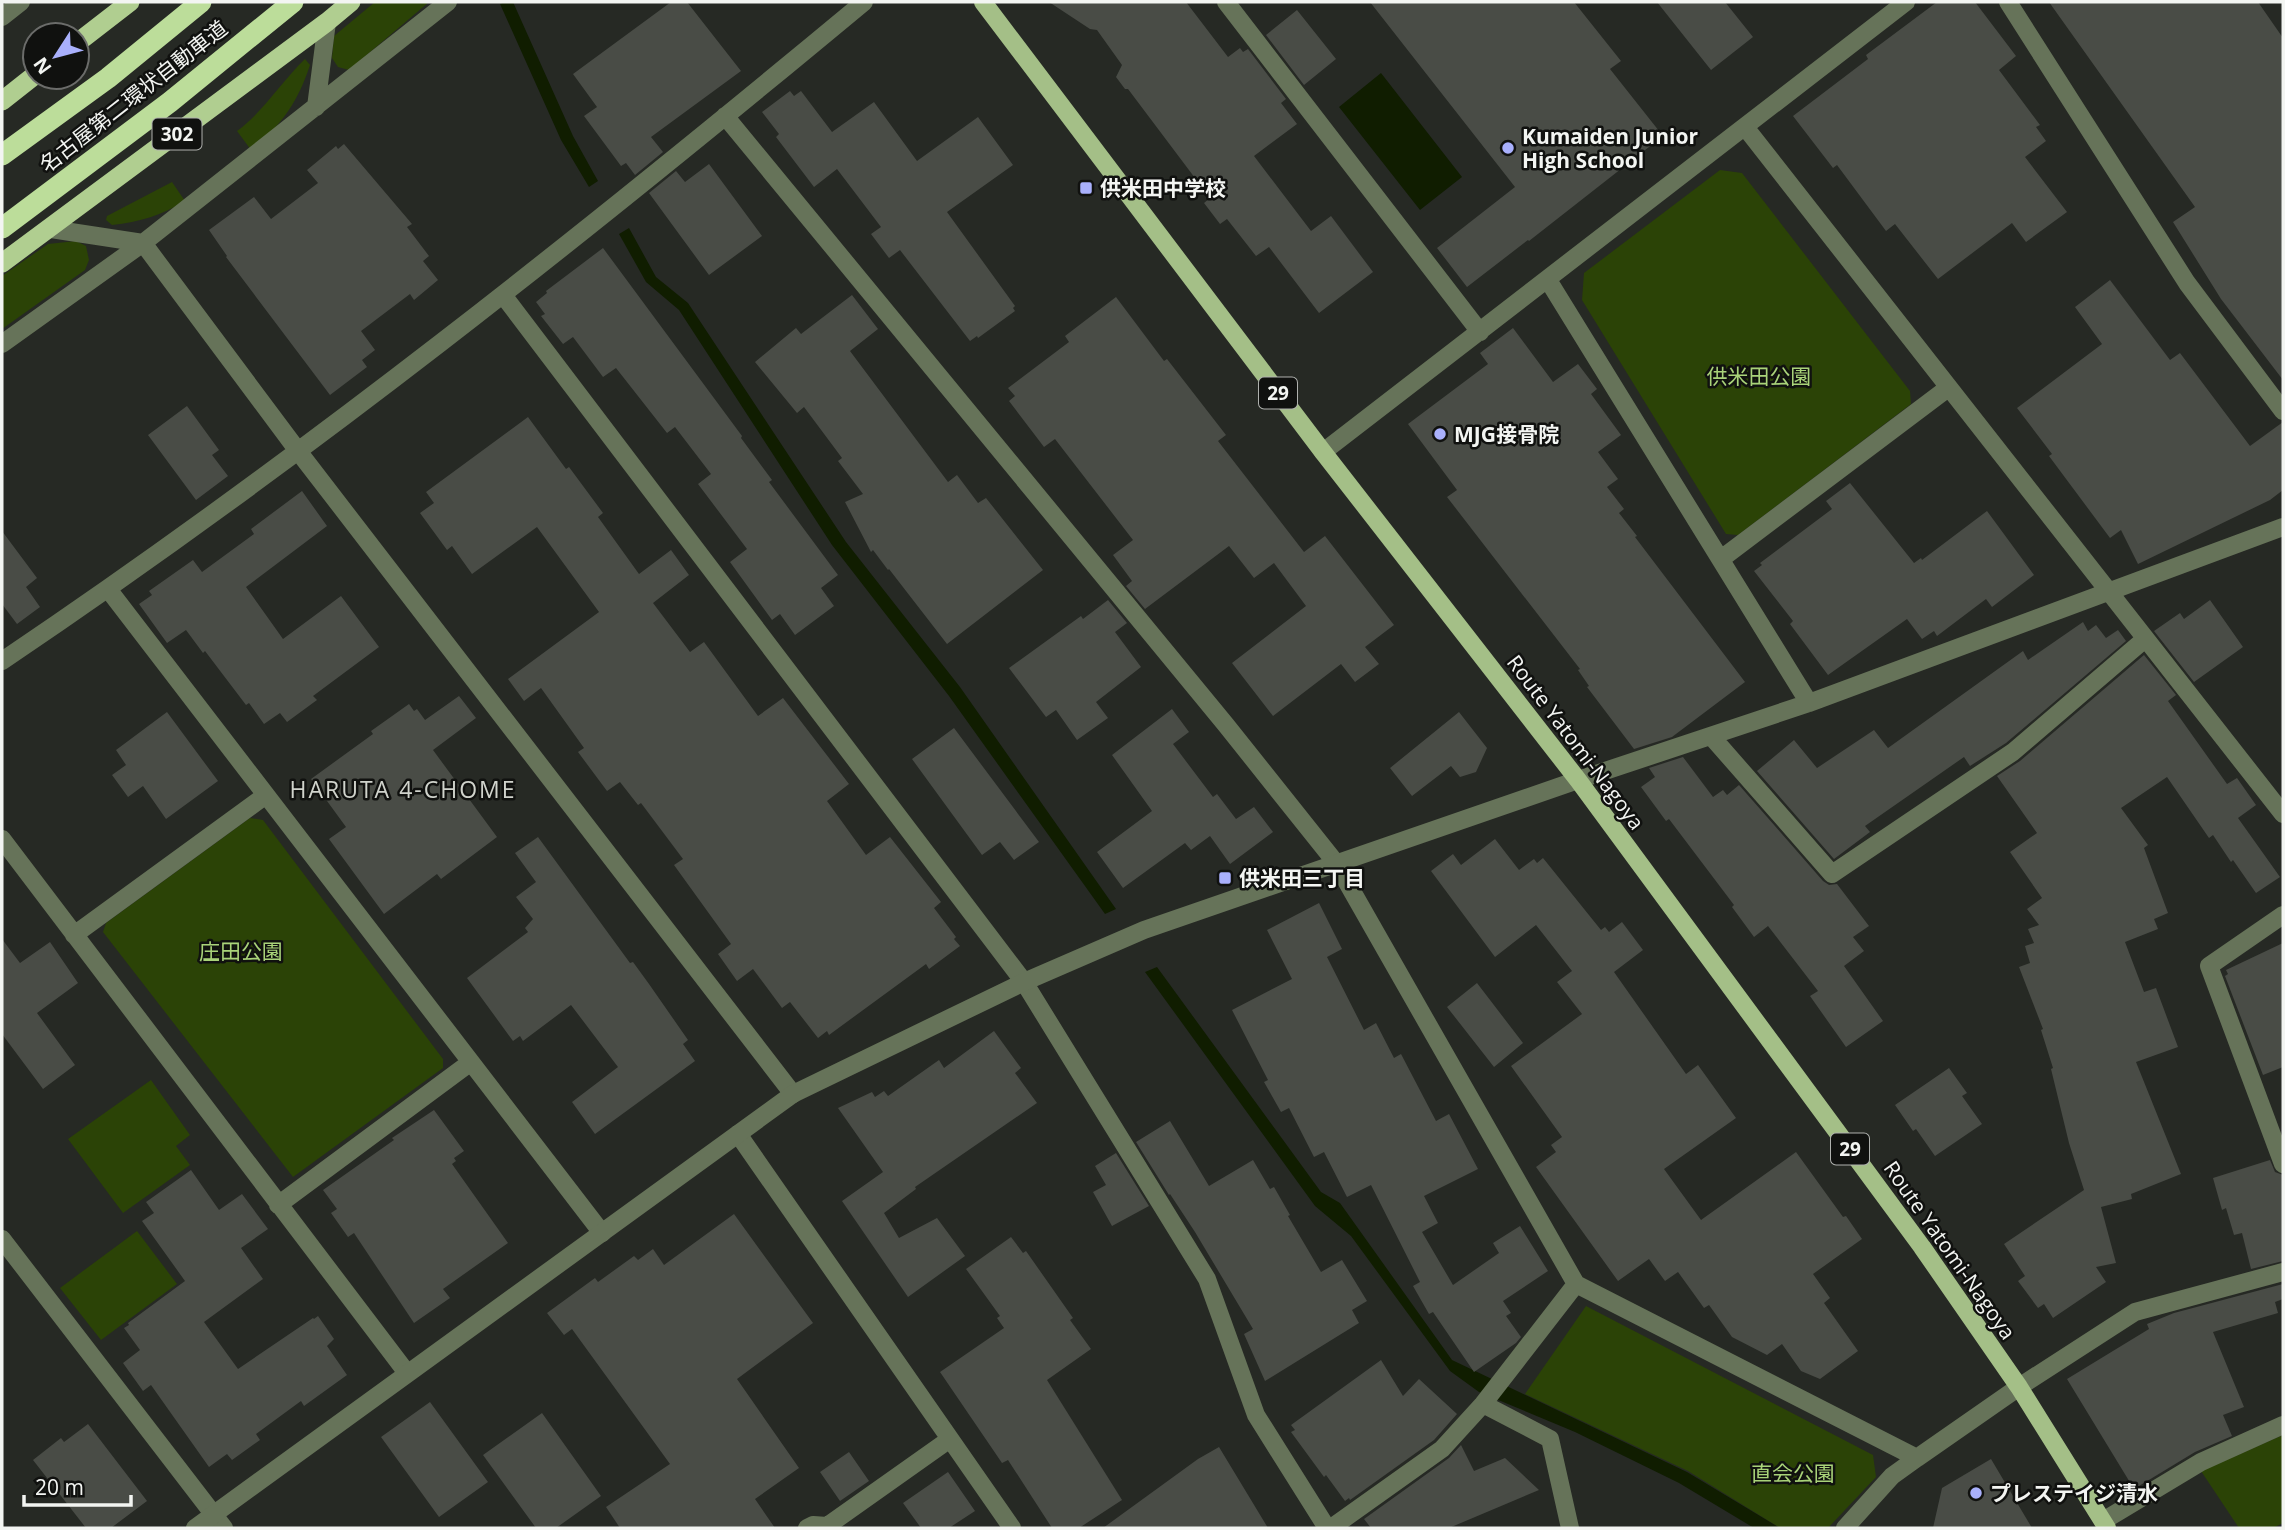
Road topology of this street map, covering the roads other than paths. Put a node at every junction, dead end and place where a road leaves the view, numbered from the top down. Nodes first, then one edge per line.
1 (21, 2) edge
2 (130, 2) edge
3 (201, 2) edge
4 (293, 2) edge
5 (351, 2) edge
6 (448, 2) edge
7 (864, 2) edge
8 (984, 2) edge
9 (1226, 2) edge
10 (1906, 2) edge
11 (2008, 2) edge
12 (2, 17) edge
13 (327, 22) junction
14 (91, 32) edge
15 (21, 86) edge
16 (2, 100) edge
17 (316, 107) junction
18 (725, 116) junction
19 (1745, 127) junction
20 (2, 155) edge
21 (2, 228) edge
22 (51, 229) junction
23 (143, 243) junction
24 (2, 263) edge
25 (1548, 279) junction
26 (503, 295) junction
27 (1479, 332) junction
28 (2, 344) edge
29 (1948, 388) junction
30 (2283, 411) edge
31 (298, 451) junction
32 (1323, 452) junction
33 (2283, 527) edge
34 (1721, 559) junction
35 (108, 589) junction
36 (2108, 592) junction
37 (2145, 639) junction
38 (2, 661) edge
39 (1809, 703) junction
40 (1711, 736) junction
41 (1578, 780) junction
42 (266, 795) junction
43 (2282, 809) edge
44 (2, 839) edge
45 (1336, 863) junction
46 (2283, 915) edge
47 (74, 935) junction
48 (1024, 982) junction
49 (471, 1062) junction
50 (793, 1094) junction
51 (738, 1134) junction
52 (2283, 1164) edge
53 (278, 1205) junction
54 (602, 1233) junction
55 (2, 1239) edge
56 (2283, 1272) edge
57 (1576, 1284) junction
58 (407, 1373) junction
59 (2019, 1387) junction
60 (1485, 1401) junction
61 (2283, 1424) edge
62 (950, 1439) junction
63 (1917, 1458) junction
64 (218, 1522) edge
65 (2105, 1525) edge
66 (828, 1527) edge
67 (195, 1528) edge
68 (807, 1528) edge
69 (1012, 1528) edge
70 (1329, 1528) edge
71 (1570, 1528) edge
72 (1845, 1528) edge

1 - 12 street
2 - 14 highway
3 - 20 highway, 名古屋第二環状自動車道
4 - 21 highway, 名古屋第二環状自動車道
5 - 13 highway, 302
6 - 17 street
7 - 18 street
8 - 32 main road, Route Yatomi-Nagoya / 29
9 - 27 street
10 - 19 street
11 - 30 street
13 - 17 street
13 - 22 highway, 302
15 - 16 highway
17 - 23 street
18 - 26 street
18 - 45 street
19 - 25 street
19 - 29 street
22 - 23 street
22 - 24 highway, 302
23 - 28 street
23 - 31 street
25 - 27 street
25 - 34 street
26 - 31 street
26 - 48 street
27 - 32 street
29 - 34 street
29 - 36 street
31 - 35 street
31 - 50 street
32 - 41 main road, Route Yatomi-Nagoya / 29
33 - 36 street
34 - 39 street
35 - 38 street
35 - 42 street
36 - 37 street
36 - 39 street
37 - 40 street
37 - 43 street
39 - 40 street
40 - 41 street
41 - 45 street
41 - 59 main road, Route Yatomi-Nagoya / 29
42 - 47 street
42 - 49 street
44 - 47 street
45 - 48 street
45 - 57 street
46 - 52 street
47 - 53 street
48 - 50 street
48 - 70 street
49 - 53 street
49 - 54 street
50 - 51 street
51 - 54 street
51 - 62 street
53 - 58 street
54 - 58 street
55 - 64 street
56 - 59 street
57 - 60 street
57 - 63 street
58 - 64 street
59 - 63 street
59 - 65 main road, Route Yatomi-Nagoya / 29
60 - 70 street
60 - 71 street
61 - 65 street
62 - 66 street
62 - 69 street
63 - 72 street
64 - 67 street
66 - 68 street

